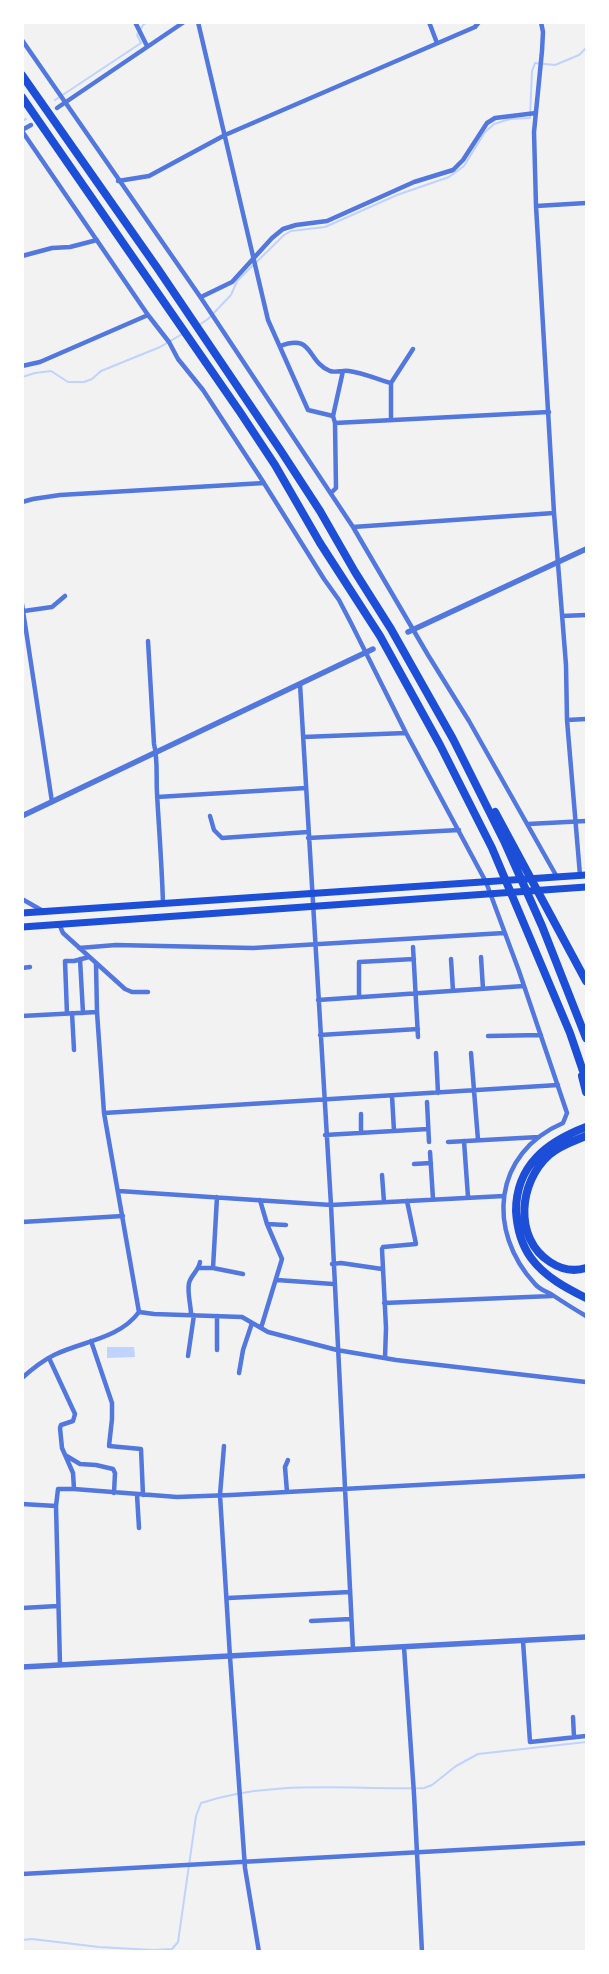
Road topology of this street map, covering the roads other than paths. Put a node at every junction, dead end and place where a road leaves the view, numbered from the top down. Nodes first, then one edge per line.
1 (135, 22) edge
2 (184, 22) edge
3 (198, 22) edge
4 (429, 22) edge
5 (479, 22) edge
6 (541, 22) edge
7 (22, 40) edge
8 (437, 43) junction
9 (147, 46) junction
10 (22, 75) edge
11 (22, 97) edge
12 (65, 103) junction
13 (57, 108) dead end
14 (535, 113) junction
15 (31, 125) dead end
16 (22, 131) edge
17 (225, 135) junction
18 (118, 181) junction
19 (586, 203) edge
20 (536, 206) junction
21 (97, 240) junction
22 (22, 256) edge
23 (253, 259) junction
24 (201, 297) junction
25 (148, 315) junction
26 (280, 346) junction
27 (413, 349) dead end
28 (22, 366) edge
29 (343, 371) junction
30 (391, 383) junction
31 (550, 412) junction
32 (334, 416) junction
33 (391, 420) junction
34 (335, 423) junction
35 (264, 483) junction
36 (331, 493) junction
37 (22, 502) edge
38 (554, 514) junction
39 (354, 527) junction
40 (586, 549) edge
41 (558, 563) junction
42 (66, 596) dead end
43 (22, 604) edge
44 (24, 611) edge
45 (586, 615) edge
46 (562, 616) junction
47 (410, 630) junction
48 (148, 641) dead end
49 (374, 649) dead end
50 (366, 652) junction
51 (300, 684) junction
52 (586, 719) edge
53 (567, 720) junction
54 (406, 733) junction
55 (303, 736) junction
56 (453, 739) junction
57 (157, 753) junction
58 (306, 788) junction
59 (157, 796) junction
60 (52, 802) junction
61 (22, 816) edge
62 (210, 816) dead end
63 (586, 821) edge
64 (575, 822) junction
65 (528, 824) junction
66 (459, 830) junction
67 (308, 832) junction
68 (308, 838) junction
69 (583, 875) edge
70 (557, 877) junction
71 (486, 882) junction
72 (586, 887) edge
73 (311, 894) junction
74 (489, 895) junction
75 (22, 899) edge
76 (163, 904) junction
77 (312, 907) junction
78 (44, 911) junction
79 (22, 913) edge
80 (59, 924) junction
81 (22, 926) edge
82 (504, 933) junction
83 (314, 944) junction
84 (413, 947) dead end
85 (79, 948) junction
86 (89, 957) junction
87 (481, 957) dead end
88 (80, 959) junction
89 (414, 959) junction
90 (451, 959) dead end
91 (96, 964) junction
92 (30, 967) dead end
93 (22, 968) edge
94 (586, 981) edge
95 (524, 986) junction
96 (482, 989) junction
97 (453, 991) junction
98 (148, 992) dead end
99 (416, 994) junction
100 (359, 997) junction
101 (318, 1000) junction
102 (98, 1012) junction
103 (83, 1013) junction
104 (70, 1014) junction
105 (22, 1016) edge
106 (418, 1029) junction
107 (570, 1033) junction
108 (320, 1035) junction
109 (541, 1035) junction
110 (488, 1036) dead end
111 (418, 1038) dead end
112 (586, 1038) edge
113 (74, 1050) dead end
114 (436, 1053) dead end
115 (471, 1053) dead end
116 (586, 1080) edge
117 (558, 1085) junction
118 (473, 1091) junction
119 (586, 1092) edge
120 (438, 1093) junction
121 (392, 1096) junction
122 (323, 1100) junction
123 (427, 1102) dead end
124 (104, 1113) junction
125 (361, 1114) dead end
126 (586, 1127) edge
127 (428, 1129) junction
128 (394, 1131) junction
129 (361, 1133) junction
130 (325, 1134) junction
131 (586, 1136) edge
132 (540, 1137) junction
133 (478, 1140) junction
134 (464, 1141) junction
135 (429, 1142) dead end
136 (448, 1142) dead end
137 (430, 1152) dead end
138 (431, 1163) junction
139 (414, 1164) dead end
140 (382, 1175) dead end
141 (119, 1190) junction
142 (504, 1196) junction
143 (217, 1197) junction
144 (468, 1197) junction
145 (433, 1199) junction
146 (260, 1200) junction
147 (407, 1201) junction
148 (384, 1202) junction
149 (331, 1205) junction
150 (122, 1216) junction
151 (22, 1222) edge
152 (267, 1224) junction
153 (286, 1225) dead end
154 (200, 1262) dead end
155 (332, 1264) junction
156 (199, 1268) junction
157 (213, 1268) junction
158 (586, 1268) edge
159 (382, 1269) junction
160 (243, 1274) dead end
161 (277, 1280) junction
162 (334, 1284) junction
163 (553, 1296) junction
164 (586, 1298) edge
165 (384, 1303) junction
166 (139, 1312) junction
167 (192, 1315) junction
168 (217, 1316) junction
169 (586, 1316) edge
170 (252, 1323) junction
171 (261, 1328) junction
172 (90, 1341) junction
173 (216, 1350) dead end
174 (337, 1350) junction
175 (188, 1356) dead end
176 (50, 1358) junction
177 (385, 1358) junction
178 (239, 1373) dead end
179 (22, 1378) edge
180 (586, 1382) edge
181 (224, 1446) dead end
182 (66, 1455) junction
183 (288, 1460) dead end
184 (586, 1476) edge
185 (344, 1488) junction
186 (74, 1489) junction
187 (287, 1492) junction
188 (114, 1493) junction
189 (140, 1495) junction
190 (220, 1495) junction
191 (22, 1504) edge
192 (56, 1506) junction
193 (139, 1528) dead end
194 (350, 1592) junction
195 (228, 1598) junction
196 (58, 1606) junction
197 (22, 1608) edge
198 (351, 1619) junction
199 (310, 1621) dead end
200 (586, 1637) edge
201 (523, 1641) junction
202 (404, 1647) junction
203 (353, 1649) junction
204 (230, 1657) junction
205 (60, 1665) junction
206 (22, 1667) edge
207 (573, 1717) dead end
208 (586, 1736) edge
209 (574, 1737) junction
210 (586, 1843) edge
211 (416, 1852) junction
212 (244, 1861) junction
213 (22, 1874) edge
214 (259, 1952) edge
215 (422, 1952) edge

1 - 9 street
2 - 9 street
3 - 17 street
4 - 8 street
5 - 8 street
6 - 14 street
7 - 12 street
8 - 17 street
9 - 12 street
10 - 56 highway
11 - 107 highway
12 - 13 street
12 - 18 street
14 - 20 street
14 - 23 street
15 - 16 street
16 - 21 street
17 - 18 street
17 - 23 street
18 - 24 street
19 - 20 street
20 - 31 street
21 - 22 street
21 - 25 street
23 - 24 street
23 - 26 street
24 - 36 street
25 - 28 street
25 - 35 street
26 - 29 street
26 - 32 street
27 - 30 street
29 - 30 street
29 - 32 street
30 - 33 street
31 - 33 street
31 - 38 street
32 - 34 street
33 - 34 street
34 - 36 street
35 - 37 street
35 - 50 street
36 - 39 street
38 - 39 street
38 - 41 street
39 - 47 street
40 - 41 street
41 - 46 street
41 - 47 street
42 - 44 street
43 - 44 street
44 - 60 street
45 - 46 street
46 - 53 street
47 - 65 street
48 - 57 street
49 - 50 street
50 - 51 street
50 - 54 street
51 - 55 street
51 - 57 street
52 - 53 street
53 - 64 street
54 - 55 street
54 - 66 street
55 - 58 street
56 - 94 highway
56 - 112 highway
57 - 59 street
57 - 60 street
58 - 59 street
58 - 67 street
59 - 76 street
60 - 61 street
62 - 67 street
63 - 64 street
64 - 65 street
64 - 69 street
65 - 70 street
66 - 68 street
66 - 71 street
67 - 68 street
68 - 73 street
69 - 70 highway
70 - 71 highway
71 - 73 highway
71 - 74 street
72 - 74 highway
73 - 76 highway
73 - 77 street
74 - 77 highway
74 - 82 street
75 - 78 street
76 - 78 highway
77 - 80 highway
77 - 83 street
78 - 79 highway
80 - 81 highway
80 - 85 street
82 - 83 street
82 - 95 street
83 - 85 street
83 - 101 street
84 - 89 street
85 - 86 street
86 - 88 street
86 - 91 street
87 - 96 street
88 - 103 street
88 - 104 street
89 - 99 street
89 - 100 street
90 - 97 street
91 - 98 street
91 - 102 street
92 - 93 street
95 - 96 street
95 - 109 street
96 - 97 street
97 - 99 street
99 - 100 street
99 - 106 street
100 - 101 street
101 - 108 street
102 - 103 street
102 - 124 street
103 - 104 street
104 - 105 street
104 - 113 street
106 - 108 street
106 - 111 street
107 - 116 highway
107 - 119 highway
108 - 122 street
109 - 110 street
109 - 117 street
114 - 120 street
115 - 118 street
117 - 118 street
117 - 132 street
118 - 120 street
118 - 133 street
120 - 121 street
121 - 122 street
121 - 128 street
122 - 124 street
122 - 130 street
123 - 127 street
124 - 141 street
125 - 129 street
126 - 164 highway
127 - 128 street
127 - 135 street
128 - 129 street
129 - 130 street
130 - 149 street
131 - 158 highway
132 - 133 street
132 - 142 street
133 - 134 street
134 - 136 street
134 - 144 street
137 - 138 street
138 - 139 street
138 - 145 street
140 - 148 street
141 - 143 street
141 - 150 street
142 - 144 street
142 - 163 street
143 - 146 street
143 - 157 street
144 - 145 street
145 - 147 street
146 - 149 street
146 - 152 street
147 - 148 street
147 - 159 street
148 - 149 street
149 - 155 street
150 - 151 street
150 - 166 street
152 - 153 street
152 - 161 street
154 - 156 street
155 - 159 street
155 - 162 street
156 - 157 street
156 - 167 street
157 - 160 street
159 - 165 street
161 - 162 street
161 - 171 street
162 - 174 street
163 - 165 street
163 - 169 street
165 - 177 street
166 - 167 street
166 - 172 street
167 - 168 street
167 - 175 street
168 - 170 street
168 - 173 street
170 - 171 street
170 - 178 street
171 - 174 street
172 - 176 street
172 - 189 street
174 - 177 street
174 - 185 street
176 - 179 street
176 - 182 street
177 - 180 street
181 - 190 street
182 - 186 street
182 - 188 street
183 - 187 street
184 - 185 street
185 - 187 street
185 - 194 street
186 - 188 street
186 - 192 street
187 - 190 street
188 - 189 street
189 - 190 street
189 - 193 street
190 - 195 street
191 - 192 street
192 - 196 street
194 - 195 street
194 - 198 street
195 - 204 street
196 - 197 street
196 - 205 street
198 - 199 street
198 - 203 street
200 - 201 street
201 - 202 street
201 - 209 street
202 - 203 street
202 - 211 street
203 - 204 street
204 - 205 street
204 - 212 street
205 - 206 street
207 - 209 street
208 - 209 street
210 - 211 street
211 - 212 street
211 - 215 street
212 - 213 street
212 - 214 street

